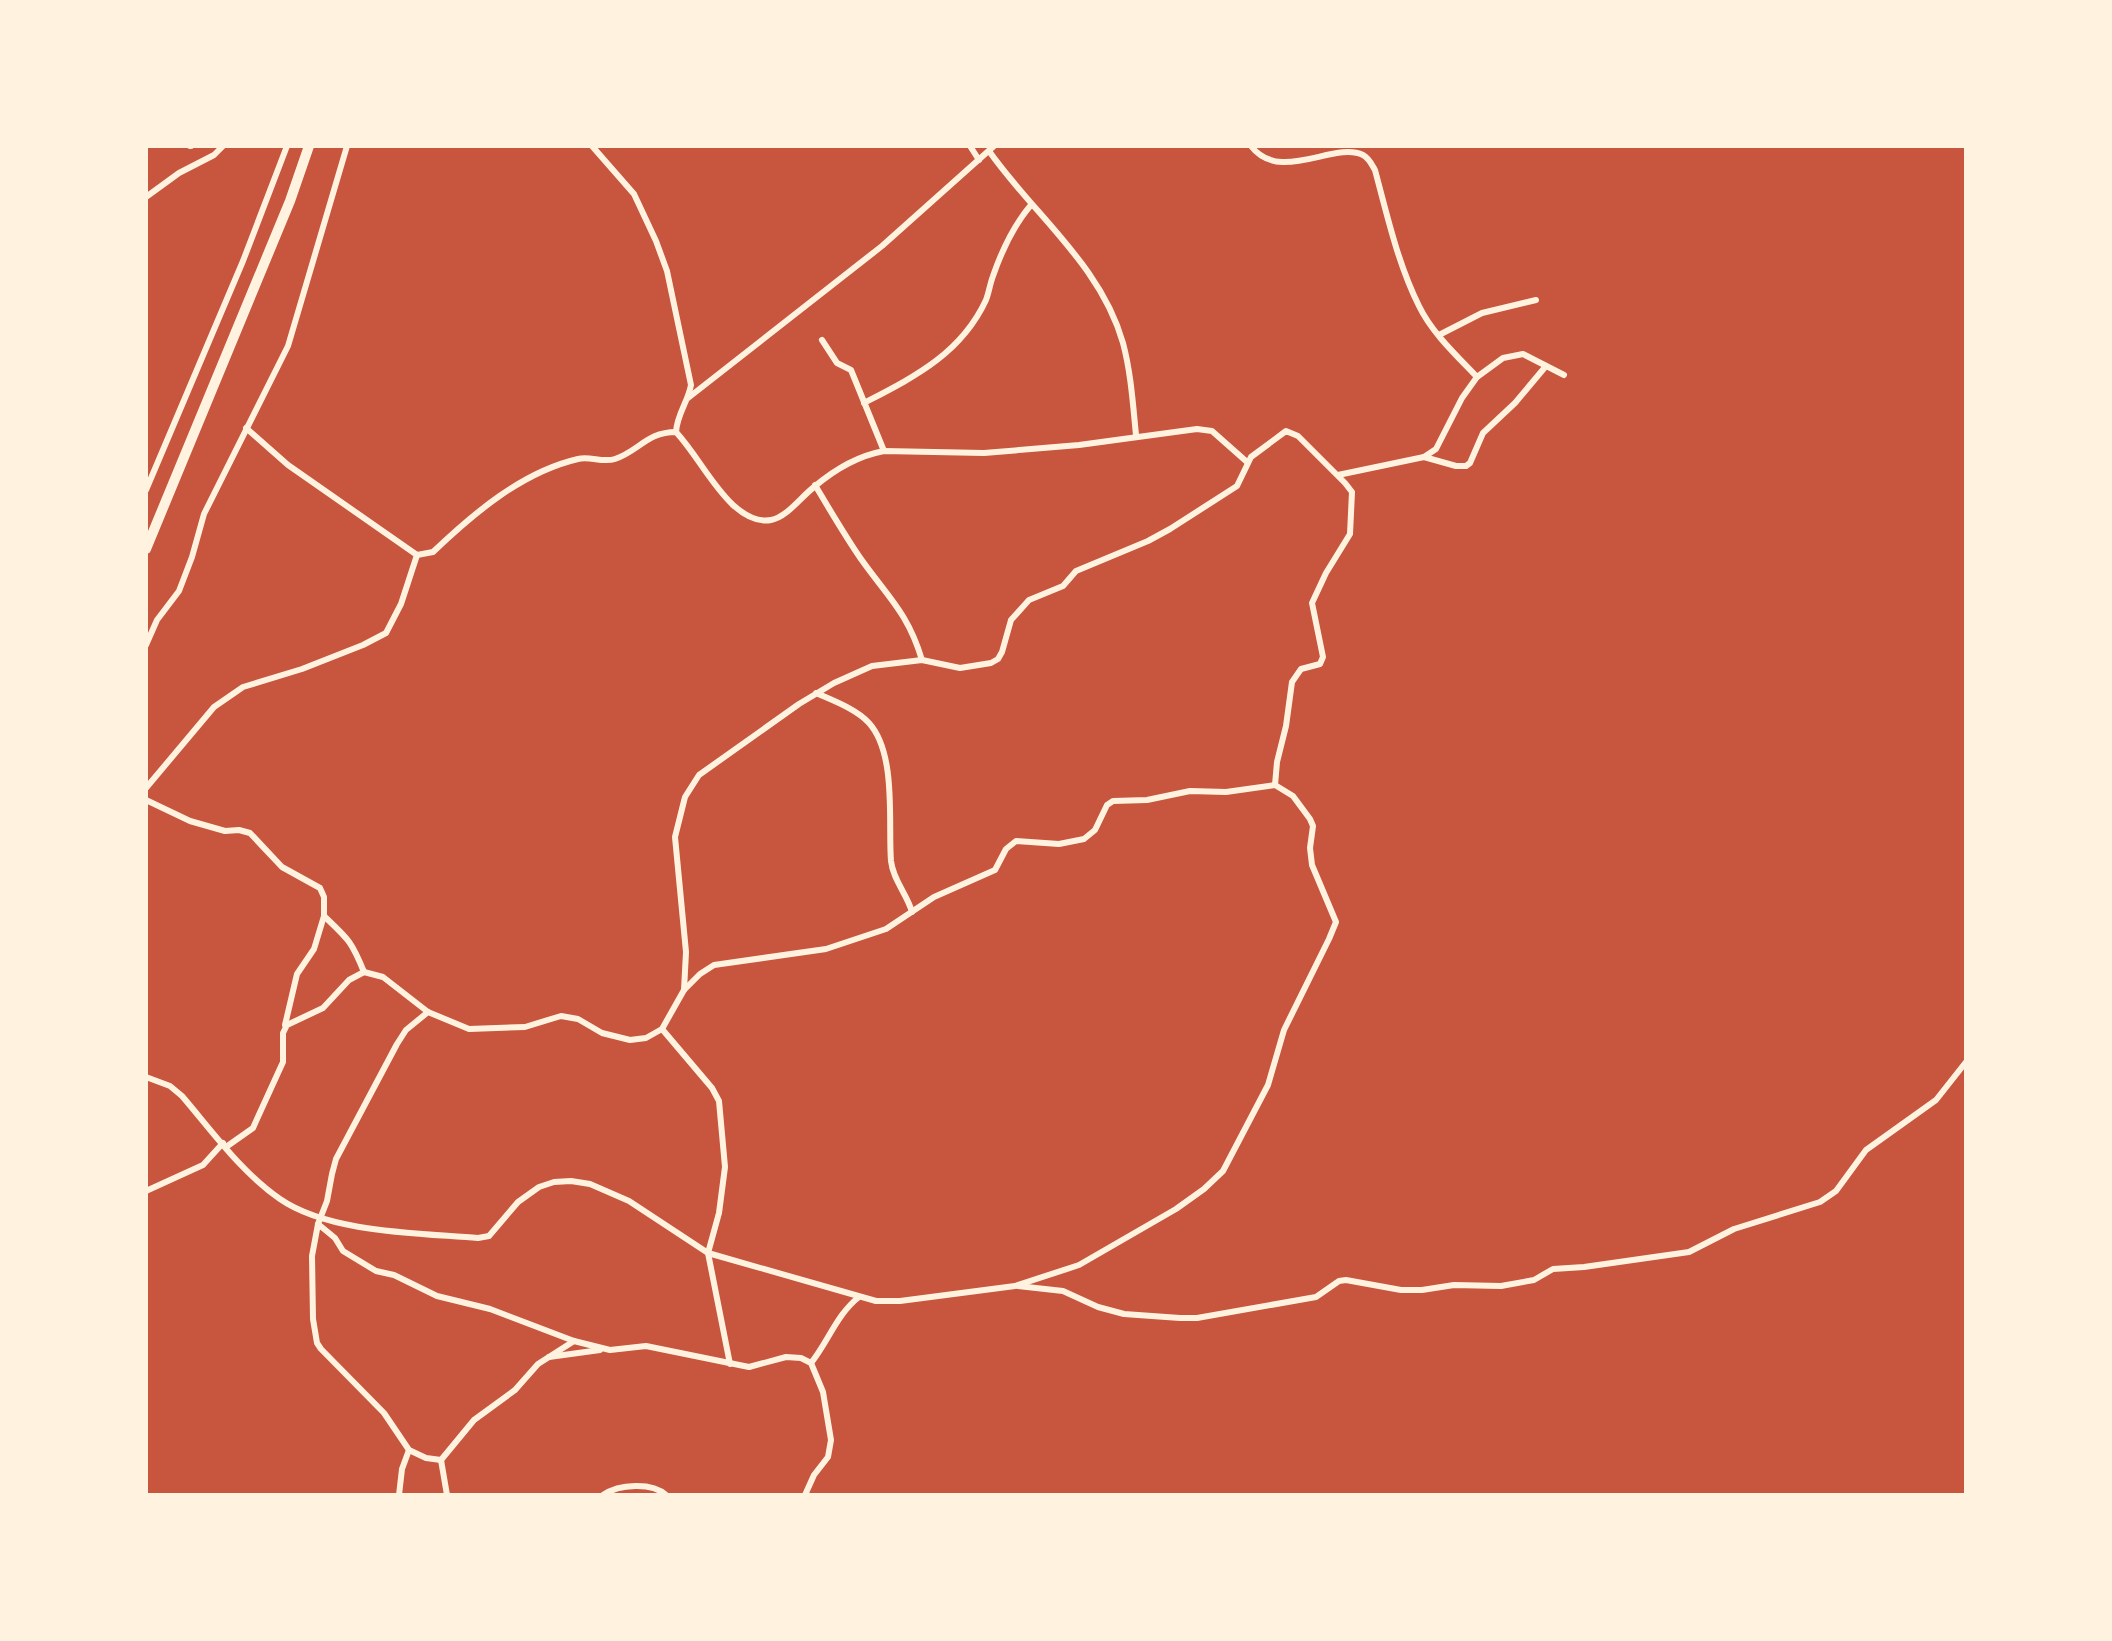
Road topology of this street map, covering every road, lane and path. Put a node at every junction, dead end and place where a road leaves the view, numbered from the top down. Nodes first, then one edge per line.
1 (223, 146) edge
2 (287, 146) edge
3 (309, 146) edge
4 (347, 146) edge
5 (592, 146) edge
6 (970, 146) edge
7 (1251, 146) edge
8 (992, 148) edge
9 (979, 160) junction
10 (146, 197) edge
11 (1031, 205) junction
12 (1536, 300) dead end
13 (1439, 335) junction
14 (822, 340) dead end
15 (1546, 366) junction
16 (1564, 375) dead end
17 (1477, 377) junction
18 (688, 398) junction
19 (864, 403) junction
20 (246, 428) junction
21 (676, 432) junction
22 (1136, 435) junction
23 (884, 451) junction
24 (1424, 457) junction
25 (1247, 462) junction
26 (1338, 475) junction
27 (815, 485) junction
28 (146, 490) edge
29 (146, 549) edge
30 (417, 555) junction
31 (146, 645) edge
32 (922, 660) junction
33 (816, 693) junction
34 (1275, 785) junction
35 (146, 788) edge
36 (146, 800) edge
37 (912, 912) junction
38 (324, 916) junction
39 (364, 972) junction
40 (684, 990) junction
41 (428, 1012) junction
42 (284, 1029) junction
43 (662, 1029) junction
44 (1966, 1062) edge
45 (146, 1077) edge
46 (224, 1145) junction
47 (146, 1191) edge
48 (319, 1220) junction
49 (708, 1253) junction
50 (1015, 1286) junction
51 (859, 1297) junction
52 (574, 1341) junction
53 (604, 1349) junction
54 (549, 1357) junction
55 (811, 1363) junction
56 (730, 1364) junction
57 (409, 1450) junction
58 (441, 1460) junction
59 (399, 1495) edge
60 (447, 1495) edge
61 (603, 1495) edge
62 (666, 1495) edge
63 (805, 1495) edge

1 - 10 street
2 - 28 street
3 - 29 highway
4 - 20 street
5 - 18 street
6 - 9 street
7 - 13 street
8 - 9 street
8 - 11 street
9 - 18 street
11 - 19 street
11 - 22 street
12 - 13 street
13 - 17 street
14 - 19 street
15 - 16 street
15 - 17 street
15 - 24 street
17 - 24 street
18 - 21 street
19 - 23 street
20 - 30 street
20 - 31 street
21 - 27 street
21 - 30 street
22 - 23 street
22 - 25 street
23 - 27 street
24 - 26 street
25 - 26 street
25 - 32 street
26 - 34 street
27 - 32 street
30 - 35 street
32 - 33 street
33 - 37 street
33 - 40 street
34 - 37 street
34 - 50 street
36 - 38 street
37 - 40 street
38 - 39 street
38 - 42 street
39 - 41 street
39 - 42 street
40 - 43 street
41 - 43 street
41 - 48 street
42 - 46 street
43 - 49 street
44 - 50 street
45 - 46 street
46 - 47 street
46 - 48 street
48 - 49 street
48 - 52 street
48 - 57 street
49 - 51 street
49 - 56 street
50 - 51 street
51 - 55 street
52 - 53 street
52 - 54 street
53 - 54 street
53 - 56 street
54 - 58 street
55 - 56 street
55 - 63 street
57 - 58 street
57 - 59 street
58 - 60 street
61 - 62 street

